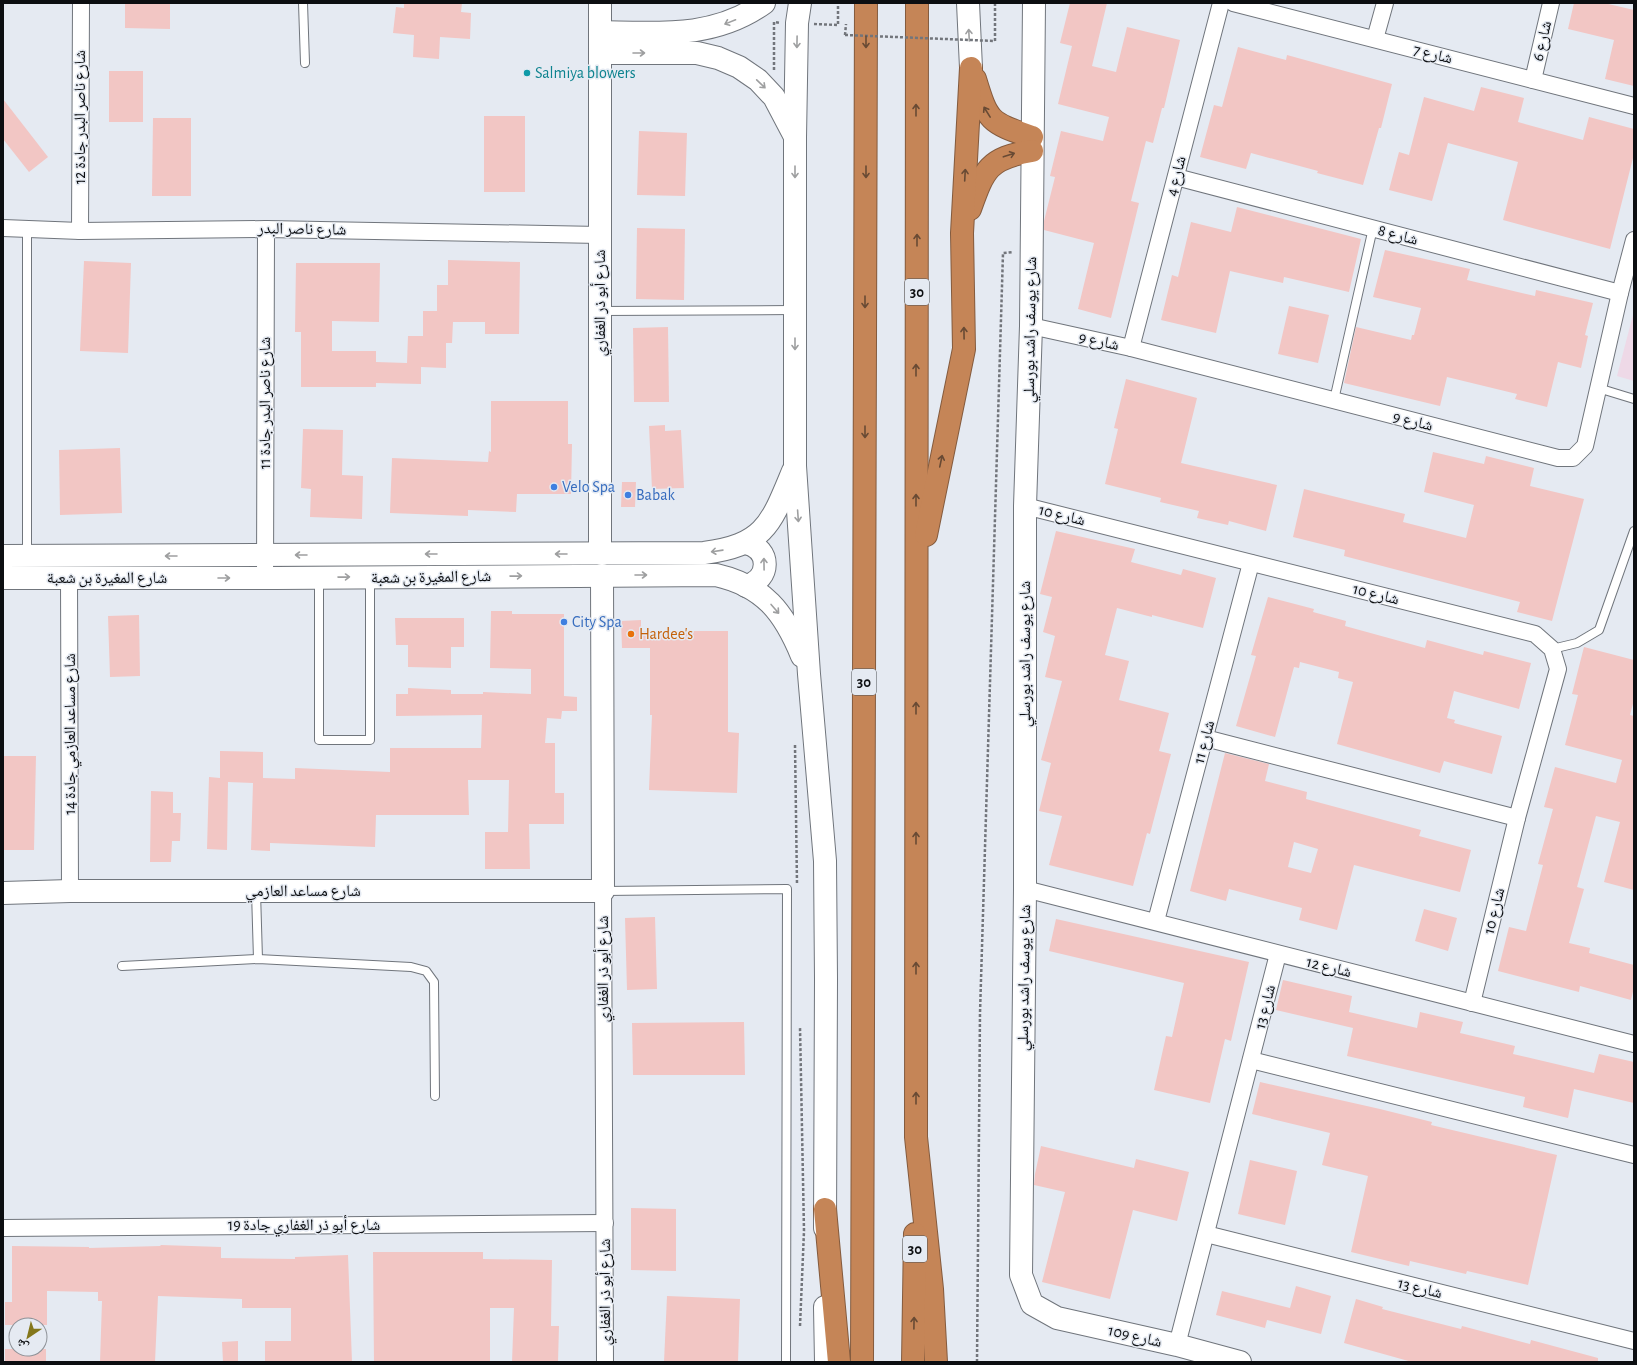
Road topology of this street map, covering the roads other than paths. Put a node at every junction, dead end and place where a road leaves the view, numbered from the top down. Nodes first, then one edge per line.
1 (81, 3) edge
2 (303, 3) edge
3 (600, 3) edge
4 (764, 3) edge
5 (866, 3) edge
6 (917, 3) edge
7 (968, 3) edge
8 (1034, 3) edge
9 (1221, 3) edge
10 (1233, 3) edge
11 (1385, 3) edge
12 (1551, 3) edge
13 (799, 13) edge
14 (600, 32) junction
15 (1375, 39) junction
16 (600, 53) junction
17 (305, 63) dead end
18 (971, 68) junction
19 (1533, 80) junction
20 (1634, 106) edge
21 (795, 137) junction
22 (1032, 144) junction
23 (1176, 177) junction
24 (3, 228) edge
25 (266, 228) junction
26 (1373, 228) junction
27 (27, 229) junction
28 (80, 231) junction
29 (962, 233) junction
30 (600, 235) junction
31 (1634, 240) edge
32 (1620, 293) junction
33 (795, 310) junction
34 (600, 311) junction
35 (1031, 326) junction
36 (1132, 348) junction
37 (1598, 388) junction
38 (1634, 399) edge
39 (1334, 400) junction
40 (795, 466) junction
41 (1025, 506) junction
42 (1634, 531) edge
43 (746, 543) junction
44 (600, 553) junction
45 (265, 555) junction
46 (3, 556) edge
47 (27, 556) junction
48 (1250, 563) junction
49 (602, 575) junction
50 (370, 577) junction
51 (3, 578) edge
52 (69, 578) junction
53 (265, 578) junction
54 (319, 578) junction
55 (916, 581) junction
56 (746, 586) junction
57 (1552, 648) junction
58 (809, 674) junction
59 (1205, 738) junction
60 (1517, 818) junction
61 (1025, 889) junction
62 (70, 891) junction
63 (256, 891) junction
64 (603, 891) junction
65 (3, 893) edge
66 (1156, 921) junction
67 (1278, 954) junction
68 (258, 959) junction
69 (122, 966) dead end
70 (1472, 1003) junction
71 (1634, 1044) edge
72 (1251, 1060) junction
73 (435, 1096) dead end
74 (916, 1136) junction
75 (1634, 1155) edge
76 (825, 1209) junction
77 (605, 1223) junction
78 (3, 1228) edge
79 (1206, 1234) junction
80 (1032, 1304) joint
81 (1634, 1341) edge
82 (1177, 1346) junction
83 (605, 1362) edge
84 (786, 1362) edge
85 (826, 1362) edge
86 (839, 1362) edge
87 (862, 1362) edge
88 (913, 1362) edge
89 (936, 1362) edge
90 (1240, 1362) edge

1 - 28 street, شارع ناصر البدر جادة 12
2 - 17 lane
3 - 14 street, شارع أبو ذر الغفاري
4 -> 14 street
5 -> 87 highway, 30
55 -> 6 highway, 30
18 -> 7 street
8 - 22 street, شارع يوسف راشد بورسلي
9 - 23 street, شارع 4
10 - 15 street, شارع 7
11 - 15 street
12 - 19 street, شارع 6
13 -> 21 street
14 - 16 street, شارع أبو ذر الغفاري
15 - 19 street, شارع 7
16 -> 21 street
16 - 30 street, شارع أبو ذر الغفاري
22 -> 18 highway
29 -> 18 highway
19 - 20 street, شارع 7
21 -> 33 street
29 -> 22 highway
22 - 35 street, شارع يوسف راشد بورسلي
23 - 26 street, شارع 8
23 - 36 street, شارع 4
24 - 27 street, شارع ناصر البدر
25 - 28 street, شارع ناصر البدر
25 - 30 street, شارع ناصر البدر
25 - 45 street, شارع ناصر البدر جادة 11
26 - 32 street, شارع 8
26 - 39 lane
27 - 28 street, شارع ناصر البدر
27 - 47 lane
55 -> 29 highway
30 - 34 street, شارع أبو ذر الغفاري
31 - 32 street, شارع 9
32 - 37 street, شارع 9
33 - 34 lane
33 -> 40 street
34 - 44 street, شارع أبو ذر الغفاري
35 - 36 street, شارع 9
35 - 41 street, شارع يوسف راشد بورسلي
36 - 39 street, شارع 9
37 - 38 lane
37 - 39 street, شارع 9
40 - 43 street, شارع المغيرة بن شعبة
40 -> 58 street
41 - 48 street, شارع 10
41 - 61 street, شارع يوسف راشد بورسلي
42 - 57 lane
43 -> 44 street, شارع المغيرة بن شعبة
56 -> 43 street
44 -> 45 street, شارع المغيرة بن شعبة
45 -> 47 street, شارع المغيرة بن شعبة
45 - 53 street, شارع ناصر البدر جادة 11
46 - 47 street, شارع المغيرة بن شعبة
48 - 57 street, شارع 10
48 - 59 street, شارع 11
50 -> 49 street, شارع المغيرة بن شعبة
49 -> 56 street, شارع المغيرة بن شعبة
49 - 64 street, شارع أبو ذر الغفاري
54 -> 50 street, شارع المغيرة بن شعبة
50 - 54 lane
51 - 52 street, شارع المغيرة بن شعبة
52 -> 53 street, شارع المغيرة بن شعبة
52 - 62 street, شارع مساعد العازمي جادة 14
53 - 54 street, شارع المغيرة بن شعبة
74 -> 55 highway, 30
56 -> 58 street, شارع المغيرة بن شعبة
57 - 60 street, شارع 10
58 - 76 street
59 - 60 street
59 - 66 street, شارع 11
60 - 70 street, شارع 10
61 - 66 street, شارع 12
61 - 80 street, شارع يوسف راشد بورسلي
62 - 63 street, شارع مساعد العازمي
62 - 65 street, شارع مساعد العازمي
63 - 64 street, شارع مساعد العازمي
63 - 68 lane
64 - 77 street, شارع أبو ذر الغفاري
64 - 84 lane
66 - 67 street, شارع 12
67 - 70 street, شارع 12
67 - 72 street, شارع 13
68 - 69 lane
68 - 73 lane
70 - 71 street, شارع 12
72 - 75 street
72 - 79 street, شارع 13
88 -> 74 highway, 30
74 - 89 highway
76 - 85 street
76 - 86 highway
77 - 78 street, شارع أبو ذر الغفاري جادة 19
77 - 83 street, شارع أبو ذر الغفاري
79 - 81 street, شارع 13
79 - 82 street, شارع 13
80 - 82 street, شارع 109
82 - 90 street, شارع 109

